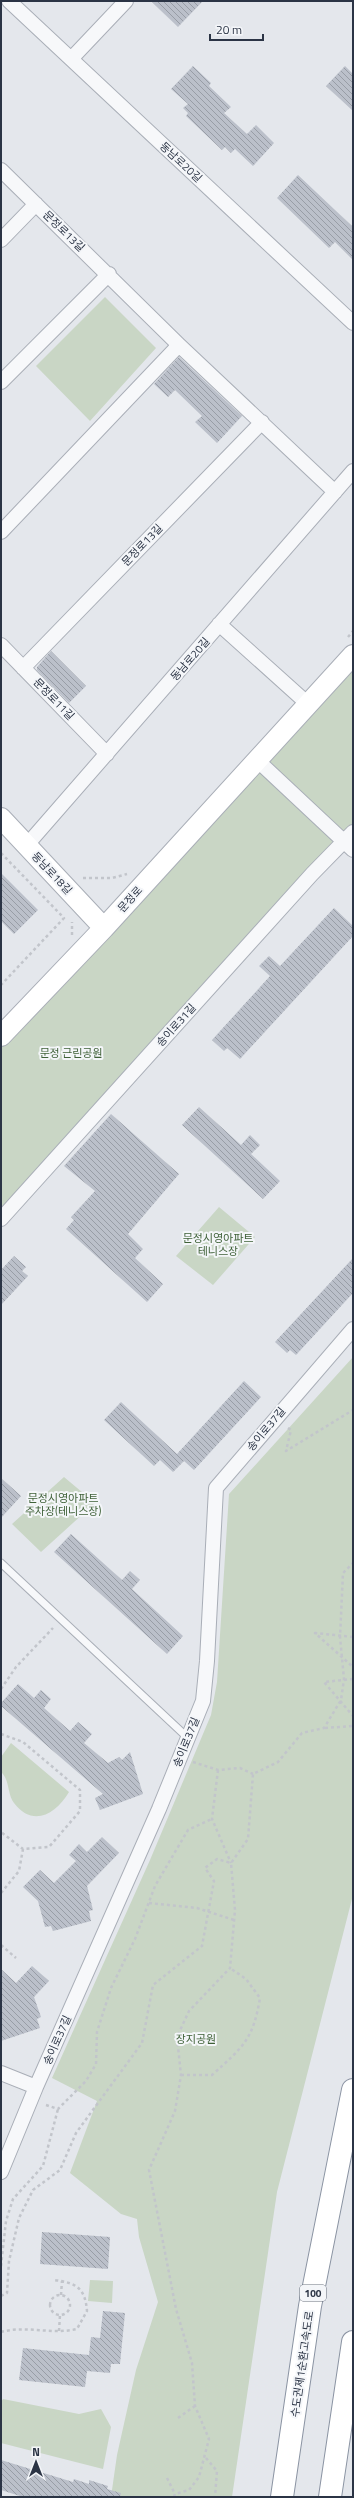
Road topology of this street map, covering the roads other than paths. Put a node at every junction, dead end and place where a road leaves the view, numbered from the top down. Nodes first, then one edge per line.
1 (9, 1) edge
2 (126, 1) edge
3 (71, 59) junction
4 (1, 170) edge
5 (36, 204) junction
6 (1, 240) edge
7 (108, 274) junction
8 (353, 323) edge
9 (179, 345) junction
10 (1, 382) edge
11 (262, 422) junction
12 (353, 471) edge
13 (335, 492) junction
14 (1, 532) edge
15 (220, 624) junction
16 (1, 645) edge
17 (353, 655) edge
18 (23, 668) junction
19 (308, 704) junction
20 (107, 754) junction
21 (257, 760) junction
22 (1, 818) edge
23 (350, 841) edge
24 (26, 846) junction
25 (104, 928) junction
26 (1, 1036) edge
27 (1, 1219) edge
28 (353, 1329) edge
29 (1, 1563) edge
30 (188, 1738) junction
31 (1, 2073) edge
32 (36, 2087) junction
33 (353, 2090) edge
34 (1, 2172) edge
35 (353, 2342) edge
36 (282, 2497) edge
37 (330, 2497) edge

1 - 3 street, 동남로20길
2 - 3 street
3 - 8 street, 동남로20길
4 - 5 street, 문정로13길
5 - 6 street, 문정로13길
5 - 7 street, 문정로13길
7 - 9 street, 문정로13길
7 - 10 street
9 - 11 street, 문정로13길
9 - 14 street
11 - 13 street, 문정로13길
11 - 18 street, 문정로13길
12 - 13 street, 동남로20길
13 - 15 street, 동남로20길
15 - 19 street
15 - 20 street, 동남로20길
16 - 18 street, 문정로11길
17 - 19 street, 문정로
18 - 20 street, 문정로11길
19 - 21 street, 문정로
20 - 24 street, 동남로20길
21 - 23 street
21 - 25 street, 문정로
22 - 24 street, 동남로18길
23 - 27 street, 송이로31길
24 - 25 street, 동남로18길
25 - 26 street, 문정로
28 - 30 street, 송이로37길
29 - 30 lane
30 - 32 street, 송이로37길
31 - 32 street
32 - 34 street, 송이로37길
33 - 36 highway, 수도권제1순환고속도로 / 100
35 - 37 highway

